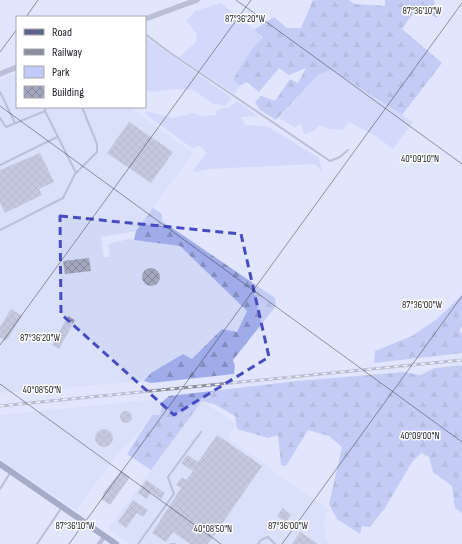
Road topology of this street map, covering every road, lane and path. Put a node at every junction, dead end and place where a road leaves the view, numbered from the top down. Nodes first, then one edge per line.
1 (197, 0) edge
2 (146, 19) edge
3 (146, 35) edge
4 (16, 67) edge
5 (0, 74) edge
6 (0, 92) edge
7 (46, 108) edge
8 (82, 108) edge
9 (45, 111) junction
10 (0, 118) edge
11 (15, 123) junction
12 (57, 137) junction
13 (348, 150) dead end
14 (0, 165) edge
15 (76, 173) junction
16 (0, 230) edge
17 (201, 432) dead end
18 (0, 464) edge
19 (11, 472) junction
20 (0, 488) edge
21 (62, 506) junction
22 (105, 536) junction
23 (37, 544) edge
24 (99, 544) edge
25 (116, 544) edge
26 (138, 544) edge
27 (171, 544) edge
28 (175, 544) edge
29 (258, 544) edge
30 (275, 544) edge

1 - 2 street
3 - 13 lane
4 - 5 street
6 - 11 lane
7 - 9 lane
8 - 15 lane
9 - 11 lane
9 - 12 lane
10 - 11 lane
12 - 14 lane
12 - 15 lane
15 - 16 lane
17 - 26 lane
18 - 19 main road
19 - 20 lane
19 - 21 main road
21 - 22 main road
21 - 23 lane
22 - 24 street
22 - 25 main road
27 - 28 lane
29 - 30 lane

